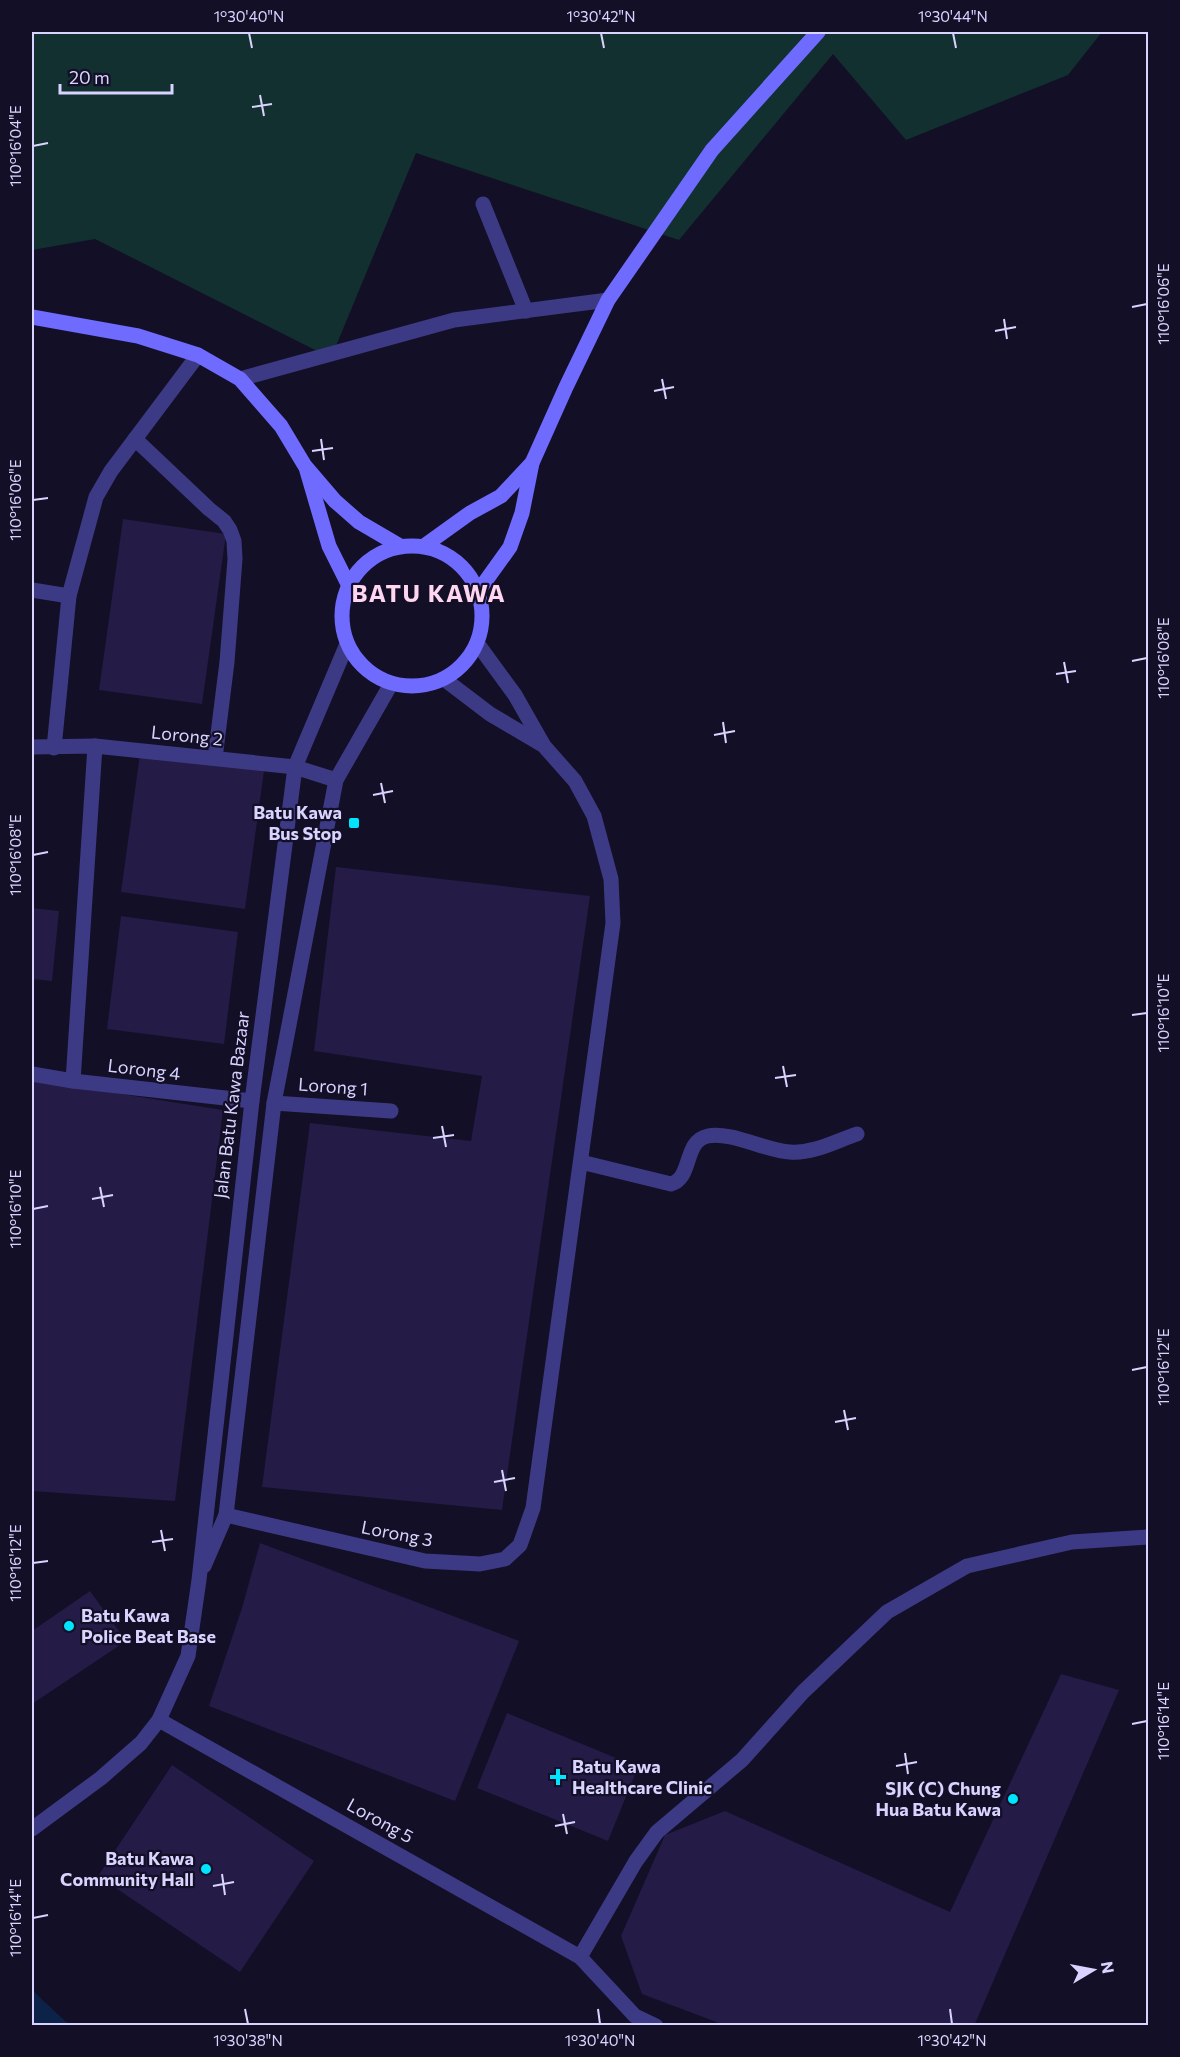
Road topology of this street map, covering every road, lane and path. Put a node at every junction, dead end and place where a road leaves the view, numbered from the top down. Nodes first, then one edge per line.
1 (818, 32) edge
2 (483, 204) dead end
3 (608, 300) junction
4 (526, 310) junction
5 (32, 317) edge
6 (198, 355) junction
7 (240, 379) junction
8 (135, 439) junction
9 (531, 463) junction
10 (305, 466) junction
11 (400, 546) junction
12 (424, 546) junction
13 (348, 584) junction
14 (32, 590) edge
15 (477, 593) junction
16 (69, 596) junction
17 (477, 643) junction
18 (347, 644) junction
19 (444, 679) junction
20 (391, 684) junction
21 (95, 746) junction
22 (544, 746) junction
23 (32, 747) edge
24 (54, 748) junction
25 (215, 758) junction
26 (296, 767) junction
27 (336, 780) junction
28 (32, 1074) edge
29 (73, 1081) junction
30 (252, 1101) junction
31 (274, 1103) junction
32 (391, 1111) dead end
33 (857, 1134) dead end
34 (580, 1162) junction
35 (226, 1515) junction
36 (1149, 1537) edge
37 (199, 1580) junction
38 (159, 1720) junction
39 (32, 1829) edge
40 (580, 1957) junction
41 (656, 2025) edge

1 - 3 street
2 - 4 street
3 - 4 street
3 - 9 street
4 - 7 street
5 - 6 street
6 - 7 street
6 - 8 street
7 - 10 street
8 - 16 street
8 - 25 street
9 - 12 street
9 - 15 street
10 - 11 street
10 - 13 street
11 - 12 street
11 - 13 street
12 - 15 street
13 - 18 street
14 - 16 street
15 - 17 street
16 - 24 street
17 - 19 street
17 - 22 street
18 - 20 street
18 - 26 street, Jalan Batu Kawa Bazaar
19 - 20 street
19 - 22 street
20 - 27 street, Jalan Batu Kawa Bazaar
21 - 24 street, Lorong 2
21 - 25 street, Lorong 2
21 - 29 street
22 - 34 street, Lorong 3
23 - 24 street, Lorong 2
25 - 26 street, Lorong 2
26 - 27 street, Lorong 2
26 - 30 street, Jalan Batu Kawa Bazaar
27 - 31 street, Jalan Batu Kawa Bazaar
28 - 29 street, Lorong 4
29 - 30 street, Lorong 4
30 - 37 street, Jalan Batu Kawa Bazaar
31 - 32 street, Lorong 1
31 - 35 street, Jalan Batu Kawa Bazaar
33 - 34 street
34 - 35 street, Lorong 3
35 - 37 street, Jalan Batu Kawa Bazaar
36 - 40 street
37 - 38 street, Jalan Batu Kawa Bazaar
38 - 39 street, Jalan Batu Kawa Bazaar
38 - 40 street, Lorong 5
40 - 41 street, Lorong 5

